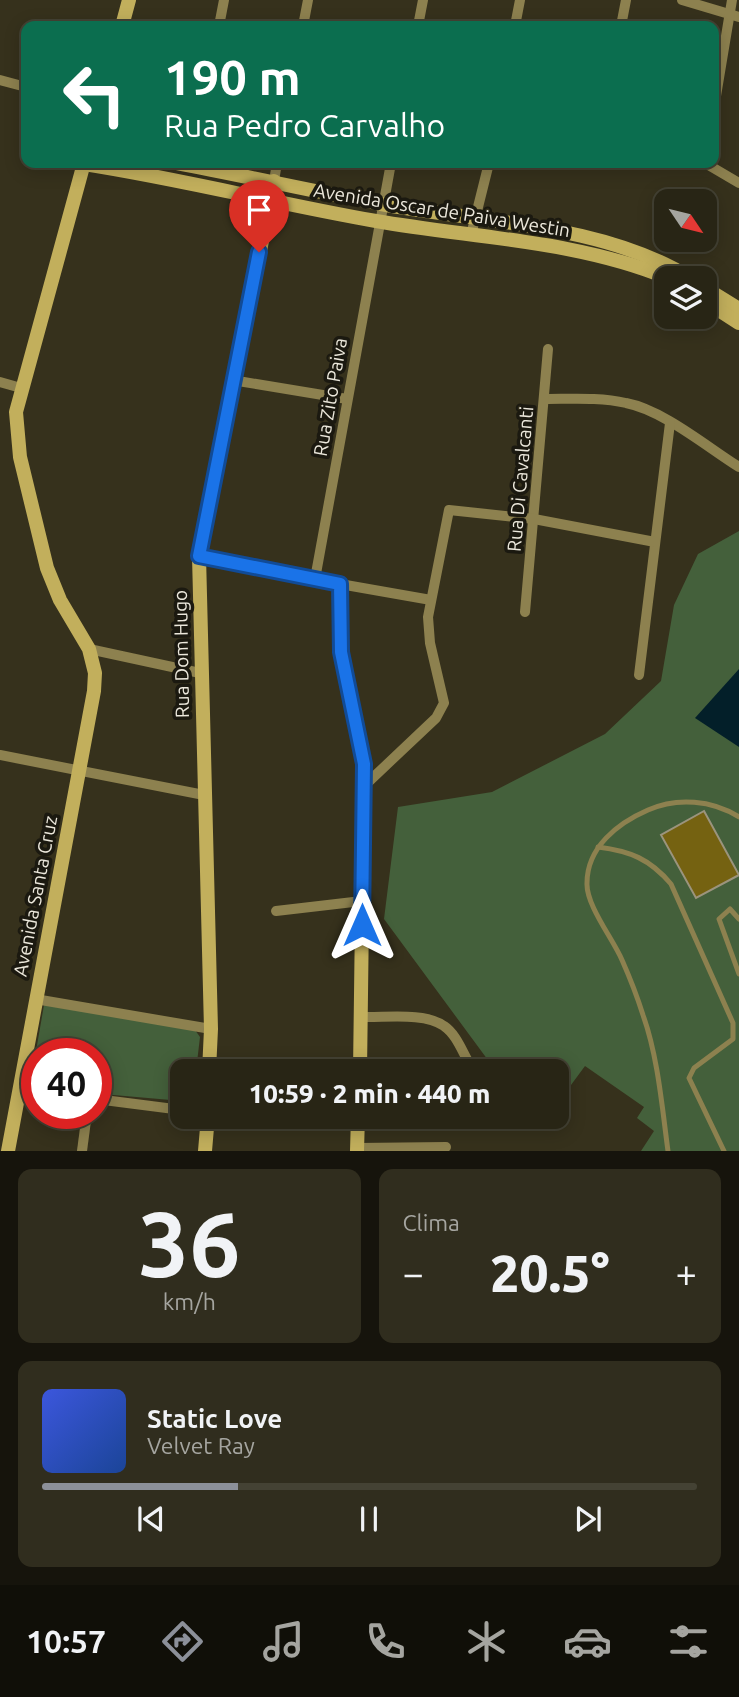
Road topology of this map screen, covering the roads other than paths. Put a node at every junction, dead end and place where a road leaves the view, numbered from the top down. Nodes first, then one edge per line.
1 (129, 0) edge
2 (224, 0) edge
3 (308, 0) edge
4 (423, 0) edge
5 (520, 0) edge
6 (626, 0) edge
7 (682, 0) edge
8 (732, 0) edge
9 (735, 15) edge
10 (123, 21) edge
11 (220, 21) edge
12 (304, 21) edge
13 (419, 21) edge
14 (516, 21) edge
15 (622, 21) edge
16 (0, 80) edge
17 (21, 86) edge
18 (719, 86) edge
19 (83, 168) edge
20 (141, 168) edge
21 (195, 168) edge
22 (214, 168) edge
23 (276, 168) edge
24 (390, 168) edge
25 (487, 168) edge
26 (714, 168) edge
27 (274, 181) junction
28 (193, 182) junction
29 (739, 183) edge
30 (269, 201) junction
31 (383, 204) junction
32 (476, 217) junction
33 (379, 221) junction
34 (471, 235) junction
35 (664, 266) edge
36 (654, 273) edge
37 (717, 295) edge
38 (717, 309) edge
39 (739, 309) edge
40 (739, 323) edge
41 (548, 349) dead end
42 (232, 380) junction
43 (0, 382) edge
44 (21, 388) junction
45 (347, 399) junction
46 (545, 399) junction
47 (670, 423) junction
48 (739, 467) edge
49 (534, 519) junction
50 (655, 542) junction
51 (199, 556) junction
52 (315, 579) junction
53 (340, 584) junction
54 (430, 600) junction
55 (525, 612) dead end
56 (89, 649) junction
57 (200, 673) junction
58 (639, 675) dead end
59 (0, 755) edge
60 (80, 769) junction
61 (363, 787) junction
62 (204, 796) junction
63 (739, 817) edge
64 (598, 848) junction
65 (362, 901) junction
66 (276, 911) dead end
67 (739, 919) edge
68 (739, 974) edge
69 (35, 999) junction
70 (362, 1017) junction
71 (211, 1029) junction
72 (29, 1038) edge
73 (210, 1059) edge
74 (360, 1059) edge
75 (467, 1059) edge
76 (21, 1086) edge
77 (112, 1101) edge
78 (170, 1108) edge
79 (85, 1129) edge
80 (207, 1129) edge
81 (358, 1129) edge
82 (446, 1147) dead end
83 (357, 1149) edge
84 (8, 1151) edge
85 (82, 1151) edge
86 (205, 1151) edge
87 (668, 1151) edge
88 (724, 1151) edge

1 - 10 street
2 - 11 street
3 - 12 street
4 - 13 street
5 - 14 street
6 - 15 street
7 - 9 street
8 - 9 street
9 - 18 street
16 - 17 street
19 - 44 street
20 - 28 street, Avenida Oscar de Paiva Westin
21 - 28 street
22 - 27 street, Avenida Oscar de Paiva Westin
23 - 27 street
24 - 31 street, Rua Zito Paiva
25 - 32 street
26 - 29 street
27 - 30 street, Rua Dom Hugo
27 - 31 street, Avenida Oscar de Paiva Westin
28 - 30 street, Avenida Oscar de Paiva Westin
30 - 33 street, Avenida Oscar de Paiva Westin
30 - 42 street, Rua Dom Hugo
31 - 32 street, Avenida Oscar de Paiva Westin
31 - 33 street, Rua Zito Paiva
32 - 34 street
32 - 35 street, Avenida Oscar de Paiva Westin
33 - 34 street, Avenida Oscar de Paiva Westin
33 - 45 street, Rua Zito Paiva
34 - 36 street, Avenida Oscar de Paiva Westin
37 - 39 street
38 - 40 street
41 - 46 street, Rua Di Cavalcanti
42 - 45 street
42 - 51 street, Rua Dom Hugo
43 - 44 street
44 - 56 street
45 - 52 street, Rua Zito Paiva
46 - 47 street
46 - 49 street, Rua Di Cavalcanti
47 - 48 street
47 - 50 street
49 - 50 street
49 - 54 street
49 - 55 street, Rua Di Cavalcanti
50 - 58 street
51 - 52 street
51 - 57 street, Rua Dom Hugo
52 - 53 street
53 - 54 street
53 - 61 street
54 - 61 street
56 - 57 street
56 - 60 street, Avenida Santa Cruz
57 - 62 street, Rua Dom Hugo
59 - 60 street
60 - 62 street
60 - 69 street, Avenida Santa Cruz
61 - 65 street
62 - 71 street, Rua Dom Hugo
63 - 64 lane
64 - 87 lane
64 - 88 lane
65 - 66 street
65 - 70 street
67 - 68 lane
69 - 71 street
69 - 72 street, Avenida Santa Cruz
70 - 74 street
70 - 75 street
71 - 73 street, Rua Dom Hugo
76 - 84 street, Avenida Santa Cruz
77 - 78 street
79 - 85 street
80 - 86 street
81 - 83 street
82 - 83 street

